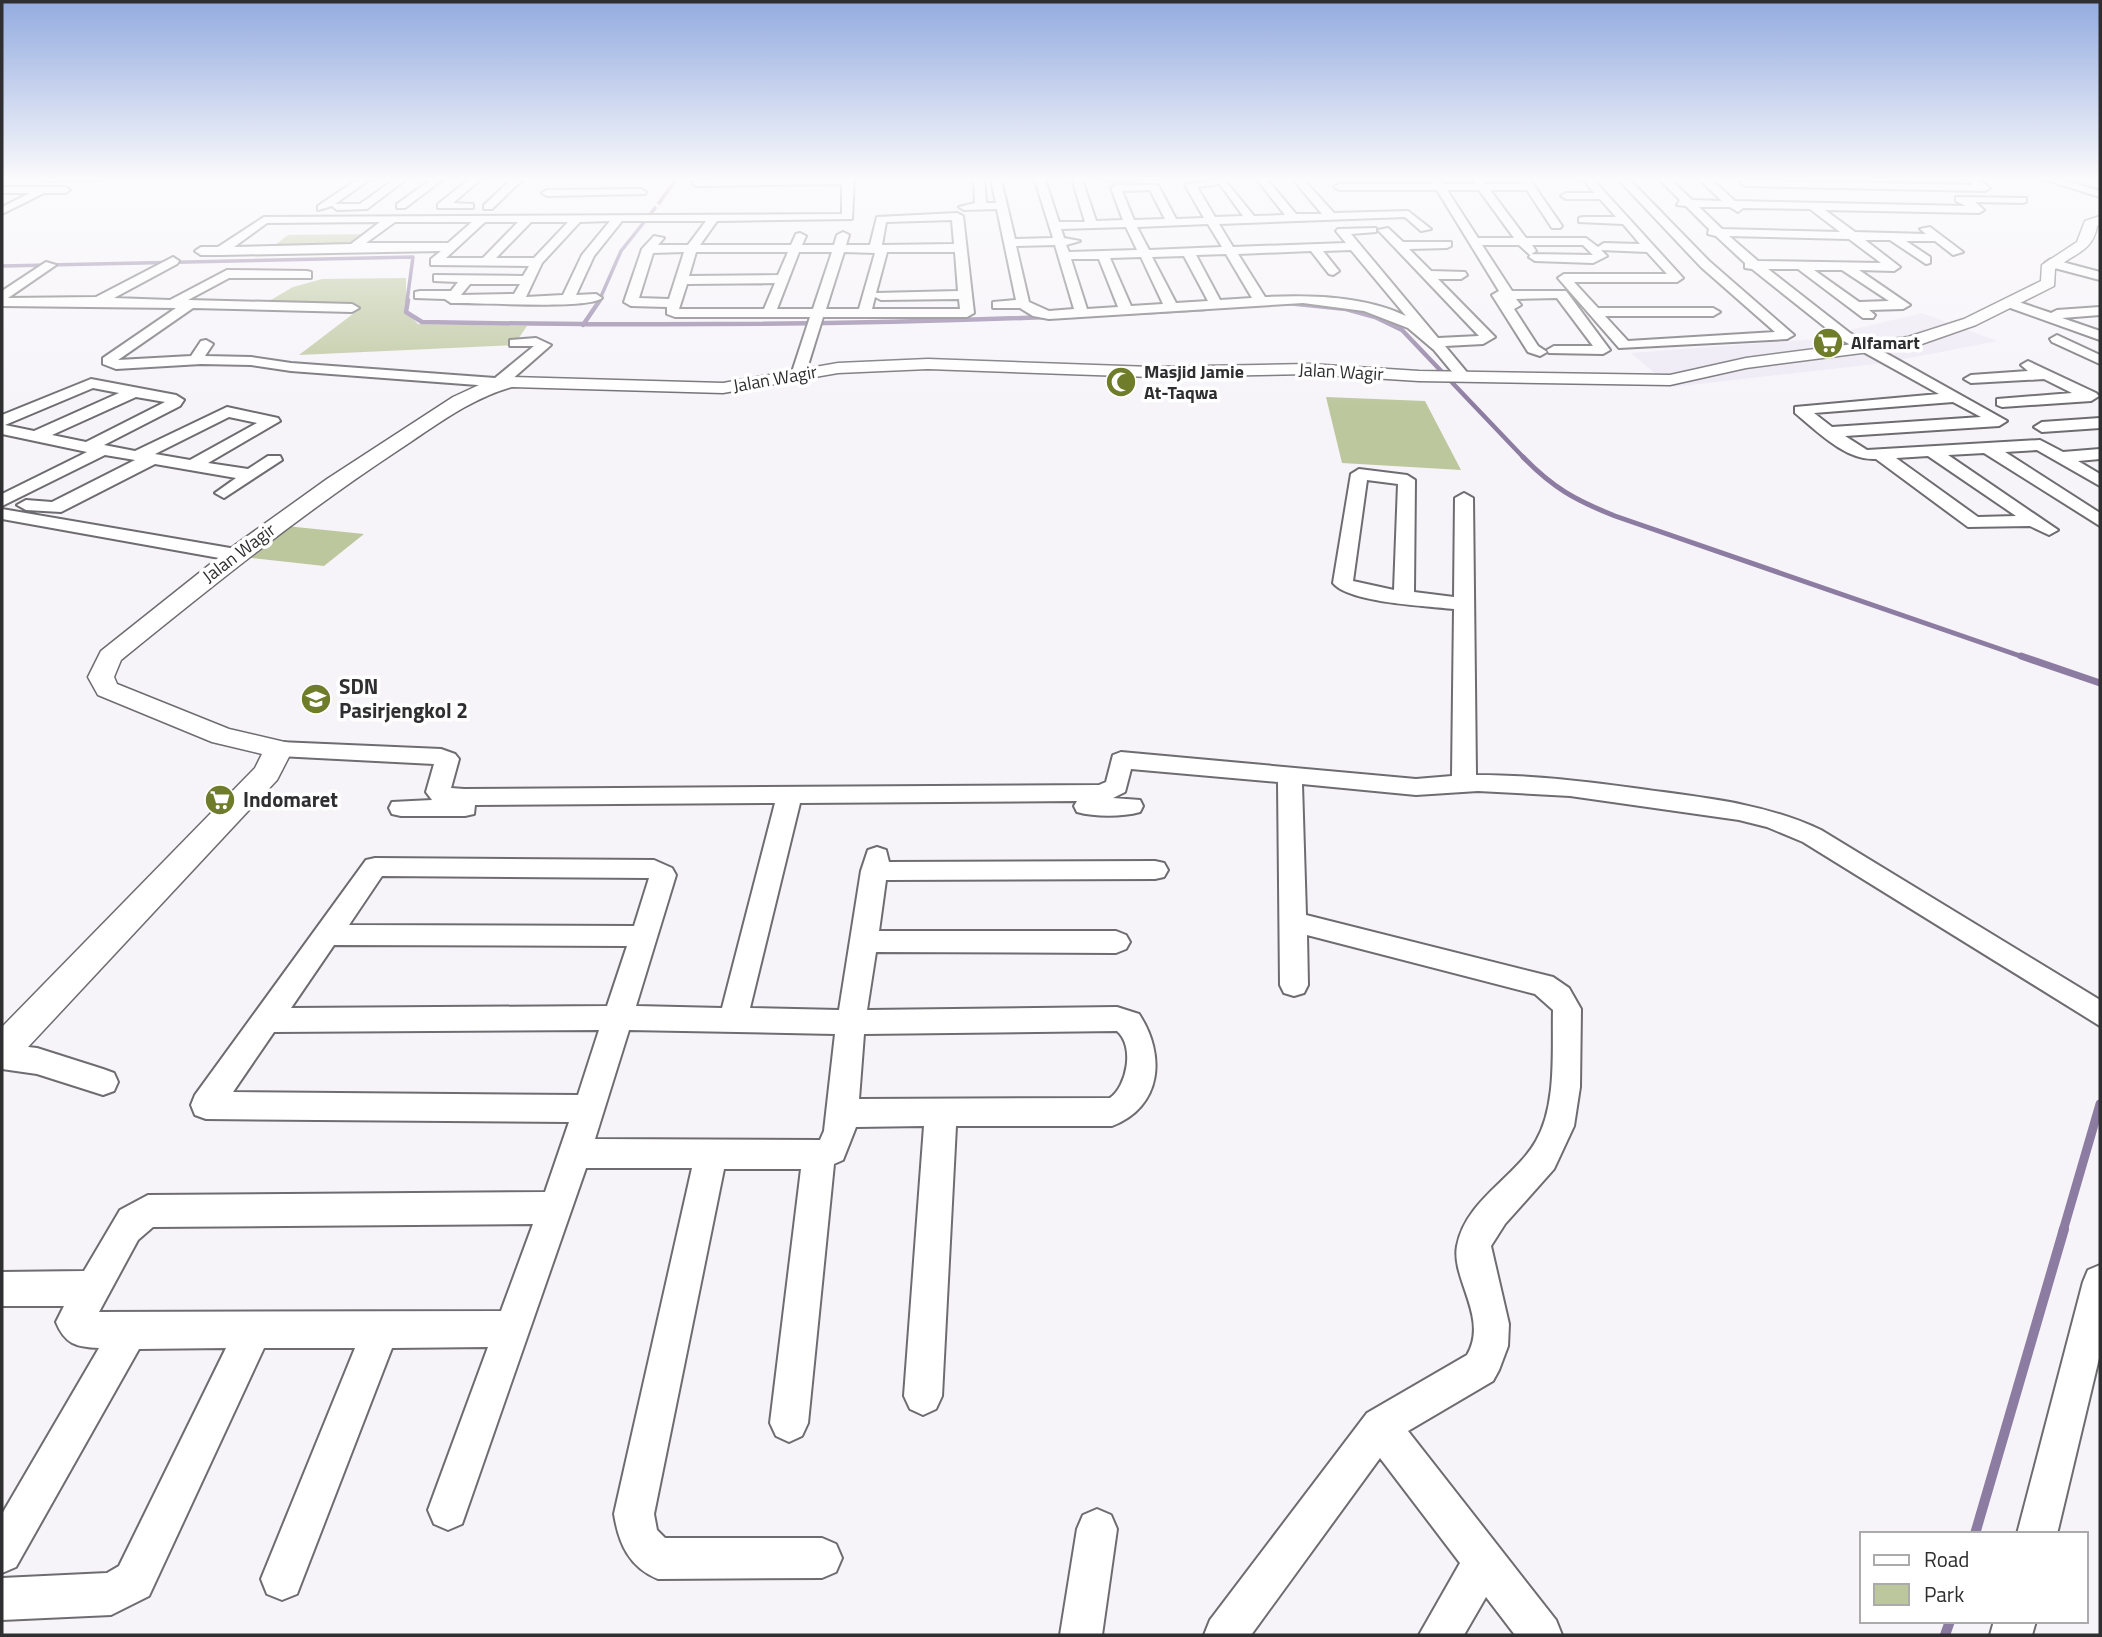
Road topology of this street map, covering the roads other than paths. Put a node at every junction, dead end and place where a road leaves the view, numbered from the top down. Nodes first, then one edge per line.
1 (444, 253) edge
2 (494, 253) edge
3 (545, 253) edge
4 (589, 253) edge
5 (647, 253) edge
6 (692, 253) edge
7 (791, 253) edge
8 (837, 253) edge
9 (880, 253) edge
10 (960, 253) edge
11 (1014, 253) edge
12 (1128, 253) edge
13 (1145, 253) edge
14 (1189, 253) edge
15 (1230, 253) edge
16 (1319, 253) edge
17 (1361, 253) edge
18 (1410, 253) edge
19 (1483, 253) edge
20 (1532, 253) edge
21 (1598, 253) edge
22 (1650, 253) edge
23 (1695, 253) edge
24 (1740, 253) edge
25 (1788, 253) edge
26 (1829, 253) edge
27 (1876, 253) edge
28 (1917, 253) edge
29 (2068, 253) edge
30 (1103, 254) junction
31 (1065, 256) joint
32 (1535, 257) junction
33 (1926, 260) dead end
34 (173, 261) dead end
35 (486, 262) junction
36 (537, 262) junction
37 (1655, 263) junction
38 (2051, 263) junction
39 (1705, 264) junction
40 (50, 265) dead end
41 (1753, 265) junction
42 (1802, 266) junction
43 (1847, 268) junction
44 (1869, 268) junction
45 (1334, 271) dead end
46 (283, 274) junction
47 (307, 275) dead end
48 (1429, 275) junction
49 (1461, 275) dead end
50 (2100, 276) edge
51 (430, 278) dead end
52 (782, 279) junction
53 (468, 280) junction
54 (528, 280) junction
55 (682, 280) junction
56 (1553, 283) junction
57 (1686, 286) junction
58 (1875, 287) junction
59 (53, 289) dead end
60 (3, 293) edge
61 (727, 294) dead end
62 (1507, 294) junction
63 (1578, 294) junction
64 (420, 295) dead end
65 (967, 295) junction
66 (1604, 295) dead end
67 (870, 296) junction
68 (518, 298) junction
69 (596, 298) dead end
70 (676, 299) junction
71 (567, 300) junction
72 (1260, 300) junction
73 (100, 301) junction
74 (449, 301) junction
75 (1216, 303) junction
76 (2010, 303) junction
77 (172, 304) junction
78 (189, 304) junction
79 (1023, 304) junction
80 (226, 305) junction
81 (998, 305) dead end
82 (1171, 306) junction
83 (1856, 306) junction
84 (352, 308) dead end
85 (1126, 309) junction
86 (2097, 309) edge
87 (865, 312) junction
88 (1594, 312) junction
89 (1713, 312) junction
90 (769, 313) junction
91 (1082, 313) junction
92 (2050, 315) junction
93 (814, 319) junction
94 (1877, 321) dead end
95 (1737, 334) junction
96 (2098, 334) edge
97 (2057, 339) dead end
98 (515, 343) dead end
99 (206, 344) dead end
100 (1433, 344) junction
101 (1869, 349) junction
102 (1547, 351) junction
103 (201, 360) junction
104 (2100, 360) edge
105 (2046, 374) junction
106 (798, 376) junction
107 (1453, 376) junction
108 (1558, 378) junction
109 (1971, 379) dead end
110 (501, 383) junction
111 (132, 393) junction
112 (2097, 394) edge
113 (1957, 397) junction
114 (2002, 402) dead end
115 (2, 421) edge
116 (1998, 421) junction
117 (2100, 423) edge
118 (2042, 427) dead end
119 (2, 429) edge
120 (1828, 432) junction
121 (36, 436) junction
122 (2040, 445) junction
123 (96, 448) junction
124 (1989, 449) junction
125 (1934, 453) junction
126 (2100, 454) edge
127 (1882, 456) junction
128 (146, 457) junction
129 (2060, 457) junction
130 (274, 460) dead end
131 (194, 464) junction
132 (251, 475) junction
133 (2100, 481) edge
134 (224, 493) dead end
135 (1465, 498) dead end
136 (3, 505) edge
137 (2100, 520) edge
138 (236, 555) junction
139 (1404, 596) junction
140 (1463, 604) junction
141 (279, 749) junction
142 (1290, 775) junction
143 (1464, 782) junction
144 (788, 799) junction
145 (1131, 806) dead end
146 (401, 808) dead end
147 (1155, 870) dead end
148 (1295, 922) junction
149 (327, 934) junction
150 (642, 936) junction
151 (864, 941) junction
152 (1116, 942) dead end
153 (1294, 985) dead end
154 (2096, 1012) edge
155 (616, 1018) junction
156 (264, 1020) junction
157 (733, 1020) junction
158 (851, 1022) junction
159 (2, 1050) edge
160 (2, 1056) edge
161 (103, 1082) dead end
162 (589, 1109) junction
163 (841, 1113) junction
164 (942, 1113) junction
165 (575, 1153) junction
166 (711, 1154) junction
167 (819, 1155) junction
168 (554, 1208) junction
169 (2100, 1282) edge
170 (90, 1288) junction
171 (2, 1289) edge
172 (381, 1329) junction
173 (510, 1329) junction
174 (254, 1330) junction
175 (129, 1331) junction
176 (923, 1396) dead end
177 (789, 1423) dead end
178 (1380, 1426) junction
179 (448, 1510) dead end
180 (1097, 1529) dead end
181 (2038, 1532) edge
182 (2, 1553) edge
183 (822, 1558) dead end
184 (1484, 1561) junction
185 (282, 1579) dead end
186 (2, 1599) edge
187 (1082, 1635) edge
188 (1225, 1635) edge
189 (1440, 1635) edge
190 (1541, 1635) edge

1 - 35 street
2 - 35 street
3 - 36 street
4 - 71 street
5 - 70 street
6 - 55 street
7 - 52 street
8 - 93 street
9 - 67 street
10 - 65 street
11 - 79 street
12 - 30 street
13 - 82 street
14 - 75 street
15 - 72 street
16 - 45 street
17 - 100 street
18 - 48 street
19 - 62 street
20 - 32 street
21 - 32 street
22 - 37 street
23 - 39 street
24 - 41 street
25 - 42 street
26 - 43 street
27 - 44 street
28 - 33 street
29 - 38 street
30 - 31 street
30 - 85 street
31 - 91 street
32 - 56 street
34 - 73 street
35 - 36 street
36 - 54 street
37 - 39 street
37 - 57 street
38 - 50 street
38 - 76 street, Jalan Wagir
39 - 41 street
39 - 95 street
40 - 60 street
41 - 42 street
41 - 101 street
42 - 43 street
42 - 83 street
43 - 44 street
43 - 58 street
44 - 58 street
46 - 47 street
46 - 77 street
46 - 80 street
48 - 49 street
48 - 100 street
51 - 53 street
52 - 55 street
52 - 90 street
53 - 54 street
53 - 74 street
54 - 68 street
55 - 70 street
56 - 62 street
56 - 102 street
57 - 63 street
57 - 89 street
58 - 83 street
59 - 60 street
60 - 73 street
61 - 70 street
62 - 102 street
63 - 66 street
63 - 88 street
64 - 74 street
65 - 67 street
65 - 87 street
67 - 87 street
68 - 71 street
68 - 74 street
69 - 71 street
70 - 90 street
72 - 75 street
72 - 100 street
73 - 77 street
75 - 82 street
76 - 92 street
76 - 101 street, Jalan Wagir
77 - 78 street
78 - 80 street
78 - 103 street
79 - 81 street
79 - 91 street
80 - 84 street
82 - 85 street
83 - 94 street
85 - 91 street
86 - 92 street
87 - 93 street
88 - 89 street
88 - 95 street
89 - 95 street
90 - 93 street
92 - 96 street
93 - 106 street
97 - 104 street
98 - 110 street
99 - 103 street
100 - 107 street
101 - 108 street, Jalan Wagir
101 - 113 street
102 - 108 street
103 - 110 street
105 - 109 street
105 - 112 street
105 - 112 street
106 - 107 street, Jalan Wagir
106 - 110 street, Jalan Wagir
107 - 108 street, Jalan Wagir
110 - 138 street, Jalan Wagir
111 - 115 street
111 - 121 street
111 - 123 street
112 - 114 street
113 - 116 street
113 - 120 street
116 - 120 street
116 - 122 street
117 - 118 street
119 - 121 street
120 - 127 street
121 - 123 street
122 - 124 street
122 - 129 street
123 - 128 street
123 - 136 street
124 - 125 street
124 - 137 street
125 - 127 street
125 - 127 street
126 - 129 street
128 - 131 street
128 - 131 street
128 - 136 street
129 - 133 street
130 - 132 street
131 - 132 street
132 - 134 street
135 - 140 street
136 - 138 street
138 - 141 street, Jalan Wagir
139 - 139 street
139 - 140 street
140 - 143 street
141 - 144 street
141 - 159 street
142 - 143 street
142 - 144 street
142 - 148 street
143 - 154 street
144 - 145 street
144 - 146 street
144 - 157 street
147 - 151 street
148 - 153 street
148 - 178 street
149 - 150 street
149 - 150 street
149 - 156 street
150 - 155 street
151 - 152 street
151 - 158 street
155 - 156 street
155 - 157 street
155 - 162 street
156 - 162 street
157 - 158 street
158 - 163 street
158 - 164 street
160 - 161 street
162 - 165 street
163 - 164 street
163 - 167 street
164 - 176 street
165 - 166 street
165 - 168 street
166 - 167 street
166 - 183 street
167 - 177 street
168 - 170 street
168 - 173 street
169 - 181 street
170 - 171 street
170 - 175 street
172 - 173 street
172 - 174 street
172 - 185 street
173 - 179 street
174 - 175 street
174 - 186 street
175 - 182 street
178 - 184 street
178 - 188 street
180 - 187 street
184 - 189 street
184 - 190 street

